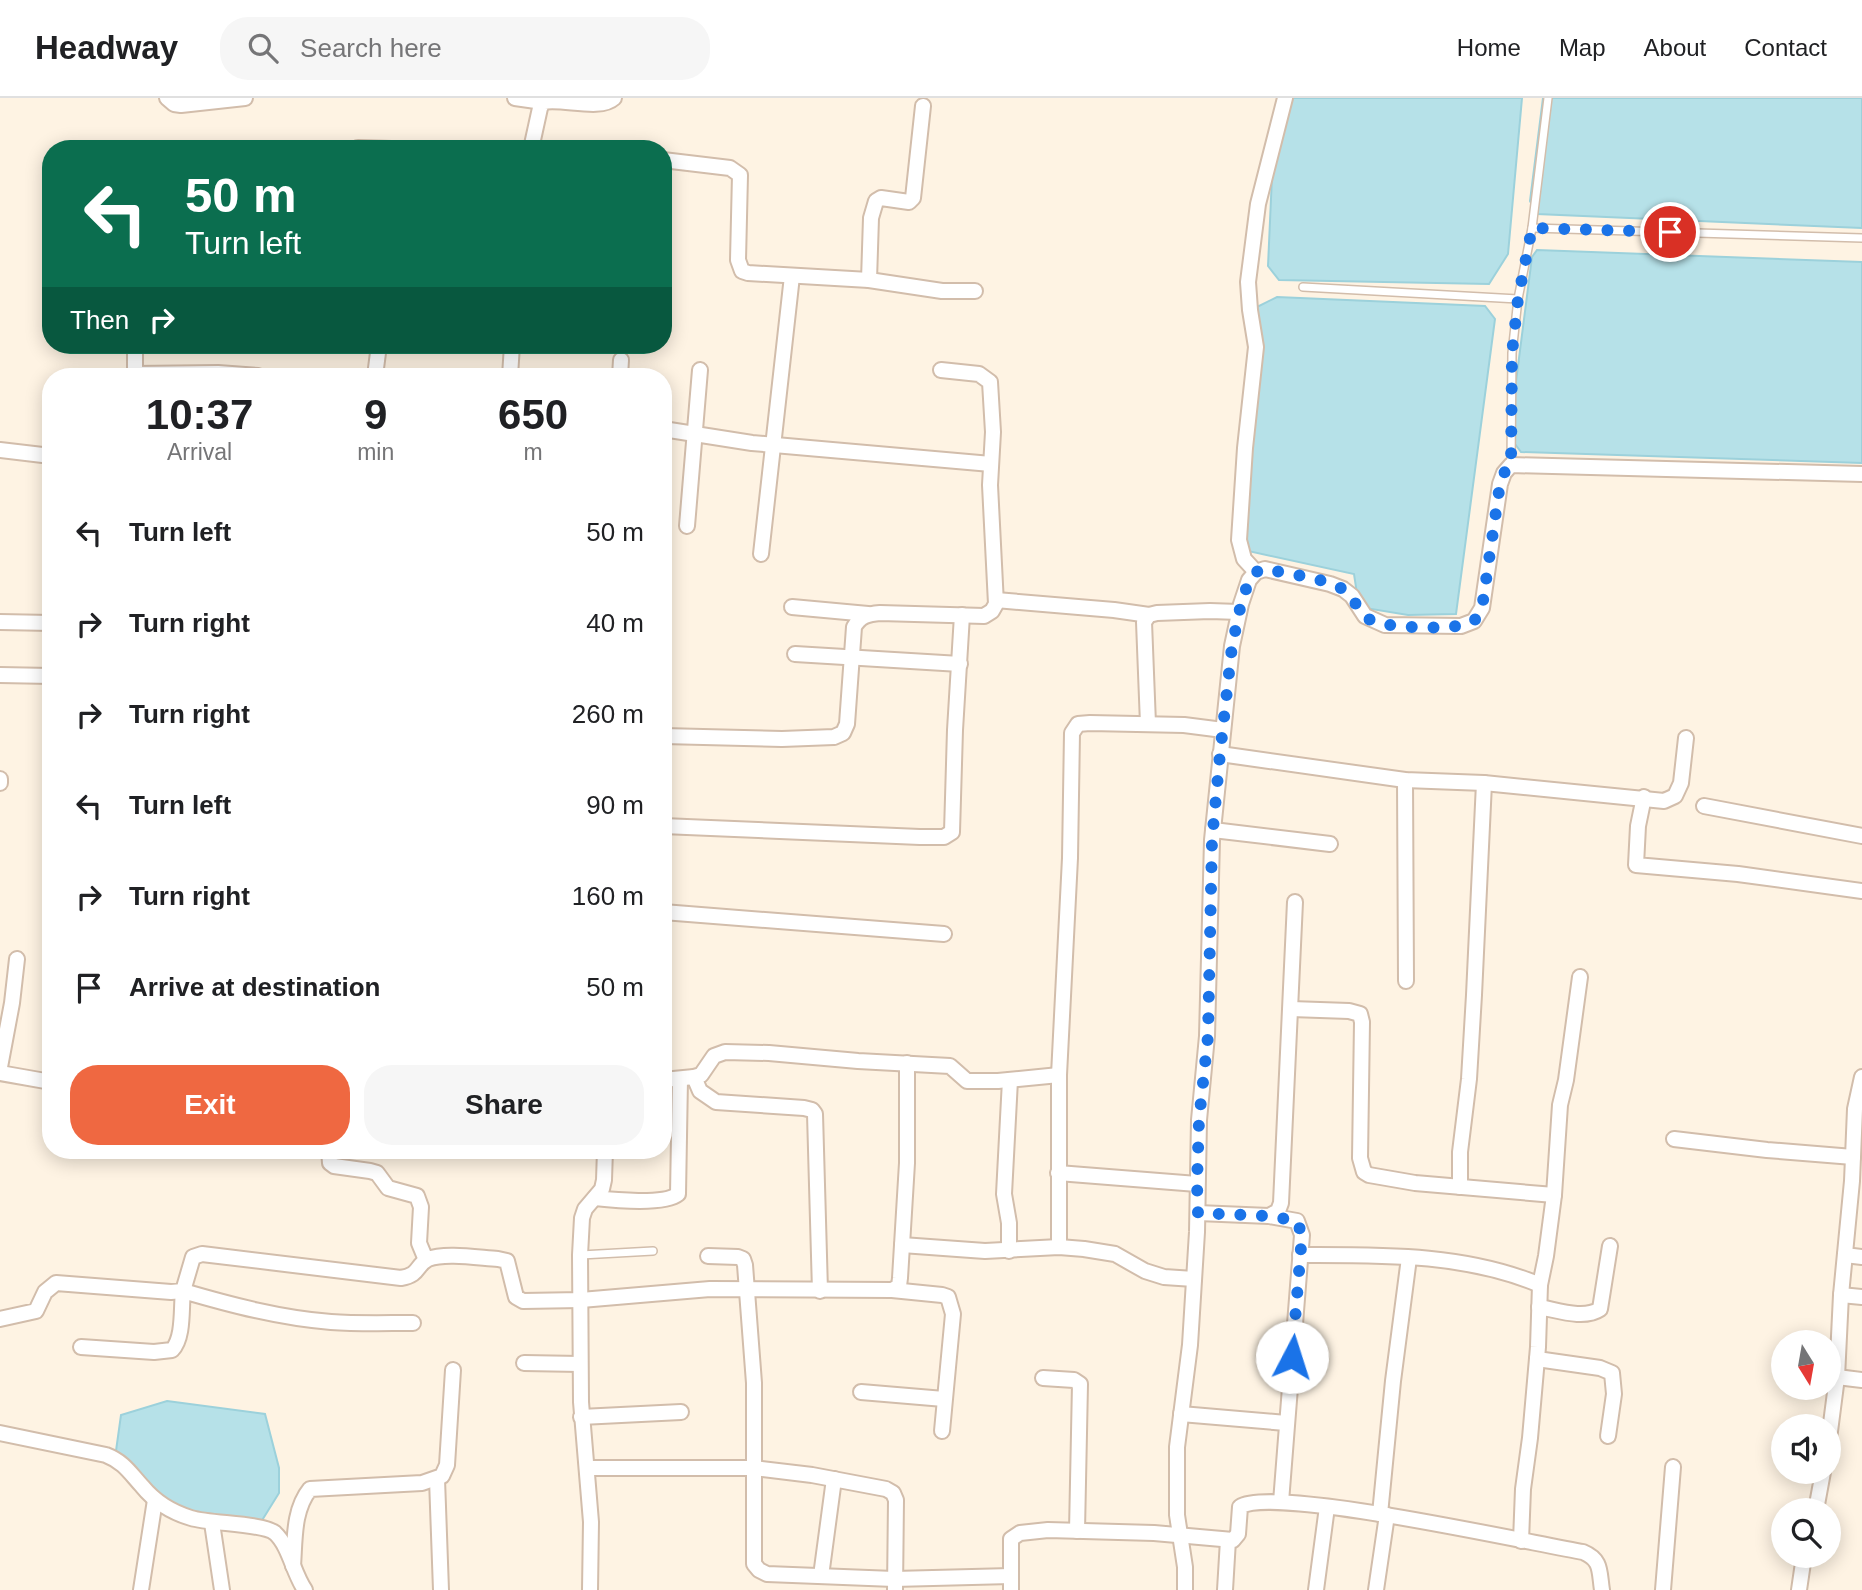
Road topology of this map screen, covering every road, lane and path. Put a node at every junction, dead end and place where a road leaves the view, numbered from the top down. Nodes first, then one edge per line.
1 (167, 98) edge
2 (245, 98) edge
3 (515, 98) edge
4 (614, 98) edge
5 (1285, 98) edge
6 (1548, 98) edge
7 (543, 100) edge
8 (923, 106) dead end
9 (533, 140) edge
10 (672, 161) edge
11 (1532, 228) junction
12 (1862, 238) edge
13 (792, 276) junction
14 (869, 280) junction
15 (1303, 287) dead end
16 (975, 292) dead end
17 (1518, 299) junction
18 (621, 360) dead end
19 (620, 368) edge
20 (700, 370) dead end
21 (941, 370) dead end
22 (672, 430) edge
23 (695, 434) junction
24 (774, 445) junction
25 (0, 450) edge
26 (42, 455) edge
27 (991, 464) junction
28 (1511, 465) junction
29 (1862, 474) edge
30 (687, 526) dead end
31 (761, 554) dead end
32 (1256, 572) junction
33 (996, 600) junction
34 (792, 607) dead end
35 (1239, 612) junction
36 (868, 614) junction
37 (962, 615) junction
38 (1149, 615) junction
39 (0, 622) edge
40 (42, 623) edge
41 (795, 654) dead end
42 (852, 659) junction
43 (960, 664) junction
44 (0, 675) edge
45 (42, 676) edge
46 (1148, 724) junction
47 (1223, 730) junction
48 (672, 736) edge
49 (1686, 738) dead end
50 (1220, 754) junction
51 (1405, 780) junction
52 (1484, 783) junction
53 (1644, 797) junction
54 (1704, 806) dead end
55 (672, 826) edge
56 (1213, 830) junction
57 (1862, 836) edge
58 (1330, 844) dead end
59 (1862, 891) edge
60 (1295, 902) dead end
61 (672, 913) edge
62 (944, 934) dead end
63 (17, 959) dead end
64 (1580, 977) dead end
65 (1406, 981) dead end
66 (1291, 1009) junction
67 (907, 1063) junction
68 (0, 1068) edge
69 (0, 1073) edge
70 (1059, 1075) junction
71 (1862, 1077) edge
72 (687, 1078) junction
73 (672, 1079) edge
74 (42, 1080) edge
75 (1010, 1080) junction
76 (1674, 1139) dead end
77 (1853, 1157) junction
78 (330, 1159) edge
79 (605, 1159) edge
80 (1058, 1173) junction
81 (1197, 1184) junction
82 (1460, 1187) junction
83 (1554, 1195) junction
84 (595, 1198) junction
85 (1198, 1213) junction
86 (1269, 1216) junction
87 (902, 1245) junction
88 (1610, 1246) dead end
89 (1059, 1247) junction
90 (653, 1251) dead end
91 (1009, 1251) junction
92 (580, 1255) junction
93 (1300, 1255) junction
94 (1845, 1255) junction
95 (708, 1256) dead end
96 (1862, 1256) edge
97 (1409, 1258) junction
98 (426, 1260) junction
99 (1194, 1279) junction
100 (1540, 1285) junction
101 (748, 1289) junction
102 (183, 1290) junction
103 (892, 1290) junction
104 (820, 1291) junction
105 (1841, 1295) junction
106 (1862, 1297) edge
107 (581, 1300) junction
108 (1539, 1307) junction
109 (0, 1319) edge
110 (413, 1323) dead end
111 (1839, 1330) edge
112 (81, 1347) dead end
113 (1537, 1359) junction
114 (524, 1363) dead end
115 (580, 1364) junction
116 (453, 1370) dead end
117 (1841, 1377) edge
118 (1043, 1378) dead end
119 (1862, 1380) edge
120 (861, 1392) dead end
121 (944, 1399) junction
122 (681, 1412) dead end
123 (1181, 1414) junction
124 (581, 1417) junction
125 (1286, 1423) junction
126 (942, 1431) dead end
127 (0, 1433) edge
128 (1608, 1436) dead end
129 (1673, 1467) dead end
130 (587, 1468) junction
131 (754, 1468) junction
132 (437, 1479) junction
133 (834, 1479) junction
134 (155, 1500) junction
135 (1281, 1502) junction
136 (1328, 1507) junction
137 (1383, 1515) junction
138 (212, 1523) junction
139 (1077, 1531) junction
140 (1182, 1536) junction
141 (1228, 1540) junction
142 (1521, 1541) junction
143 (293, 1567) junction
144 (1802, 1568) edge
145 (821, 1576) junction
146 (1011, 1583) edge
147 (894, 1585) edge
148 (141, 1590) edge
149 (222, 1590) edge
150 (305, 1590) edge
151 (442, 1590) edge
152 (590, 1590) edge
153 (1185, 1590) edge
154 (1225, 1590) edge
155 (1316, 1590) edge
156 (1376, 1590) edge
157 (1602, 1590) edge
158 (1663, 1590) edge
159 (1799, 1590) edge

1 - 2 street
3 - 7 street
4 - 7 street
5 - 32 street
6 - 11 lane
7 - 9 street
8 - 14 street
10 - 13 street
11 - 12 lane
11 - 17 lane
13 - 14 street
13 - 24 street
14 - 16 street
15 - 17 lane
17 - 28 lane
18 - 19 street
20 - 23 street
21 - 27 street
22 - 23 street
23 - 24 street
23 - 30 street
24 - 27 street
24 - 31 street
25 - 26 street
27 - 33 street
28 - 29 street
28 - 32 street
32 - 35 street
33 - 37 street
33 - 38 street
34 - 36 street
35 - 38 street
35 - 47 street
36 - 37 street
36 - 42 street
37 - 43 street
38 - 46 street
39 - 40 street
41 - 42 street
42 - 43 street
42 - 48 street
43 - 55 street
44 - 45 street
46 - 47 street
46 - 70 street
47 - 50 street
49 - 53 street
50 - 51 street
50 - 56 street
51 - 52 street
51 - 65 street
52 - 53 street
52 - 82 street
53 - 59 street
54 - 57 street
56 - 58 street
56 - 81 street
60 - 66 street
61 - 62 street
63 - 68 street
64 - 83 street
66 - 82 street
66 - 86 street
67 - 72 street
67 - 75 street
67 - 87 street
69 - 74 street
70 - 75 street
70 - 80 street
71 - 77 street
72 - 73 street
72 - 84 street
72 - 104 street
75 - 91 street
76 - 77 street
77 - 94 street
78 - 98 street
79 - 84 street
80 - 81 street
80 - 89 street
81 - 85 street
82 - 83 street
83 - 100 street
84 - 92 street
85 - 86 street
85 - 99 street
86 - 93 street
87 - 91 street
87 - 103 street
88 - 108 street
89 - 91 street
89 - 99 street
90 - 92 lane
92 - 107 street
93 - 97 street
93 - 125 street
94 - 96 street
94 - 105 street
95 - 101 street
97 - 100 street
97 - 137 street
98 - 102 street
98 - 107 street
99 - 123 street
100 - 108 street
101 - 104 street
101 - 107 street
101 - 131 street
102 - 109 street
102 - 110 street
102 - 112 street
103 - 104 street
103 - 121 street
105 - 106 street
105 - 111 street
107 - 115 street
108 - 113 street
113 - 128 street
113 - 142 street
114 - 115 street
115 - 124 street
116 - 132 street
117 - 119 street
118 - 139 street
120 - 121 street
121 - 126 street
122 - 124 street
123 - 125 street
123 - 140 street
124 - 130 street
125 - 135 street
127 - 134 street
129 - 158 street
130 - 131 street
130 - 152 street
131 - 133 street
131 - 145 street
132 - 143 street
132 - 151 street
133 - 145 street
133 - 147 street
134 - 138 street
134 - 148 street
135 - 136 street
135 - 141 street
136 - 137 street
136 - 155 street
137 - 142 street
137 - 156 street
138 - 143 street
138 - 149 street
139 - 140 street
139 - 146 street
140 - 141 street
140 - 153 street
141 - 154 street
142 - 157 street
143 - 150 street
144 - 159 street
145 - 147 street
146 - 147 street

